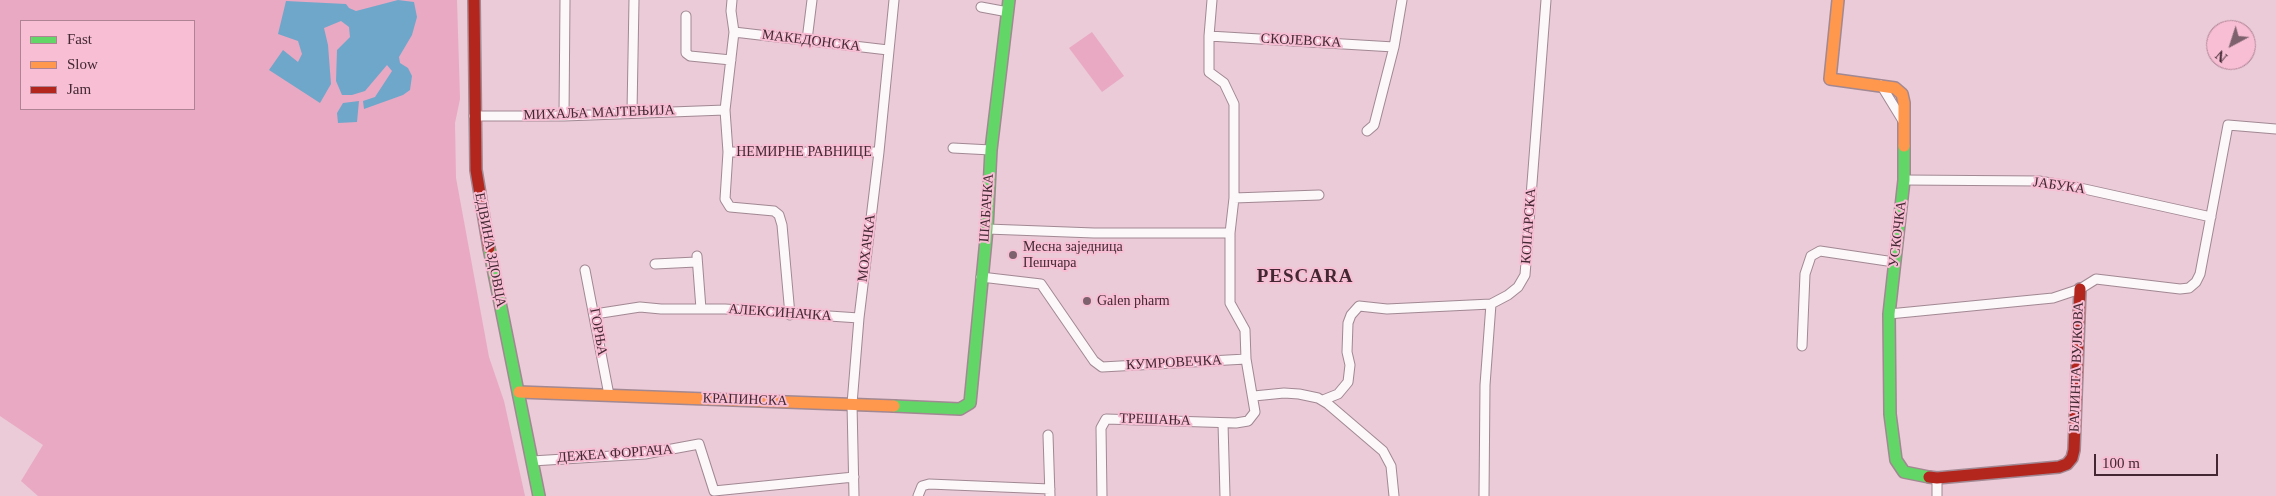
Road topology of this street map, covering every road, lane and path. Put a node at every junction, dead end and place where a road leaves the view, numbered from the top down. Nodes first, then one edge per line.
1 (474, 0) edge
2 (565, 0) edge
3 (634, 0) edge
4 (732, 0) edge
5 (812, 0) edge
6 (894, 0) edge
7 (1009, 0) edge
8 (1212, 0) edge
9 (1402, 0) edge
10 (1546, 0) edge
11 (1838, 0) edge
12 (981, 7) dead end
13 (1008, 12) junction
14 (686, 16) dead end
15 (734, 32) junction
16 (1208, 36) junction
17 (807, 40) junction
18 (1394, 47) junction
19 (888, 50) junction
20 (731, 60) junction
21 (725, 110) junction
22 (632, 112) junction
23 (474, 116) junction
24 (564, 116) junction
25 (2276, 128) edge
26 (1367, 131) dead end
27 (953, 148) dead end
28 (991, 150) junction
29 (728, 152) junction
30 (879, 152) junction
31 (1904, 180) junction
32 (1320, 195) dead end
33 (1234, 198) junction
34 (2211, 217) junction
35 (987, 229) junction
36 (1230, 233) junction
37 (1894, 262) junction
38 (655, 264) dead end
39 (585, 270) dead end
40 (981, 277) junction
41 (2080, 289) junction
42 (1491, 304) junction
43 (701, 309) junction
44 (595, 314) junction
45 (1890, 314) junction
46 (790, 315) junction
47 (859, 318) junction
48 (1802, 346) dead end
49 (1246, 359) junction
50 (519, 392) junction
51 (609, 395) junction
52 (1254, 396) junction
53 (1323, 400) junction
54 (970, 403) joint
55 (852, 404) junction
56 (1223, 423) junction
57 (1048, 435) dead end
58 (532, 461) junction
59 (854, 477) junction
60 (1937, 478) junction
61 (754, 492) edge
62 (1050, 493) edge
63 (539, 496) edge
64 (854, 496) edge
65 (918, 496) edge
66 (1102, 496) edge
67 (1225, 496) edge
68 (1394, 496) edge
69 (1484, 496) edge
70 (1937, 496) edge

1 - 23 street, ЕДВИНА ЗДОВЦА
2 - 24 street
3 - 22 street
4 - 15 street
5 - 17 street
6 - 19 street, МОХАЧКА
7 - 13 street, ШАБАЧКА
8 - 16 street
9 - 18 street
10 - 42 street, КОПАРСКА
11 - 31 street, УСКОЧКА
12 - 13 street
13 - 28 street, ШАБАЧКА
14 - 20 street
15 - 17 street, МАКЕДОНСКА
15 - 20 street
16 - 18 street, СКОЈЕВСКА
16 - 33 street
17 - 19 street, МАКЕДОНСКА
18 - 26 street
19 - 30 street, МОХАЧКА
20 - 21 street
21 - 22 street, МИХАЉА МАЈТЕЊИЈА
21 - 29 street
22 - 24 street, МИХАЉА МАЈТЕЊИЈА
23 - 24 street, МИХАЉА МАЈТЕЊИЈА
23 - 50 street, ЕДВИНА ЗДОВЦА
25 - 34 street, БАЛИНТА ВУЈКОВА
27 - 28 street
28 - 35 street, ШАБАЧКА
29 - 30 street, НЕМИРНЕ РАВНИЦЕ
29 - 46 street
30 - 47 street, МОХАЧКА
31 - 34 street, ЈАБУКА
31 - 37 street, УСКОЧКА
32 - 33 street
33 - 36 street
34 - 41 street, БАЛИНТА ВУЈКОВА
35 - 36 street
35 - 40 street, ШАБАЧКА
36 - 49 street
37 - 45 street, УСКОЧКА
37 - 48 street
38 - 43 street
39 - 44 street, ГОРЊА
40 - 49 street, КУМРОВЕЧКА
40 - 54 street, ШАБАЧКА
41 - 45 street
41 - 60 street, БАЛИНТА ВУЈКОВА
42 - 53 street
42 - 69 street
43 - 44 street, АЛЕКСИНАЧКА
43 - 46 street, АЛЕКСИНАЧКА
44 - 51 street, ГОРЊА
45 - 60 street, УСКОЧКА
46 - 47 street, АЛЕКСИНАЧКА
47 - 55 street, МОХАЧКА
49 - 52 street
50 - 51 street, КРАПИНСКА
50 - 58 street, ЕДВИНА ЗДОВЦА
51 - 55 street, КРАПИНСКА
52 - 53 street
52 - 56 street
53 - 68 street
54 - 55 street, КРАПИНСКА
55 - 59 street, МОХАЧКА
56 - 66 street, ТРЕШАЊА
56 - 67 street
57 - 62 street
58 - 61 street, ДЕЖЕА ФОРГАЧА
58 - 63 street, ЕДВИНА ЗДОВЦА
59 - 61 street, ДЕЖЕА ФОРГАЧА
59 - 64 street, МОХАЧКА
60 - 70 street
62 - 65 street

